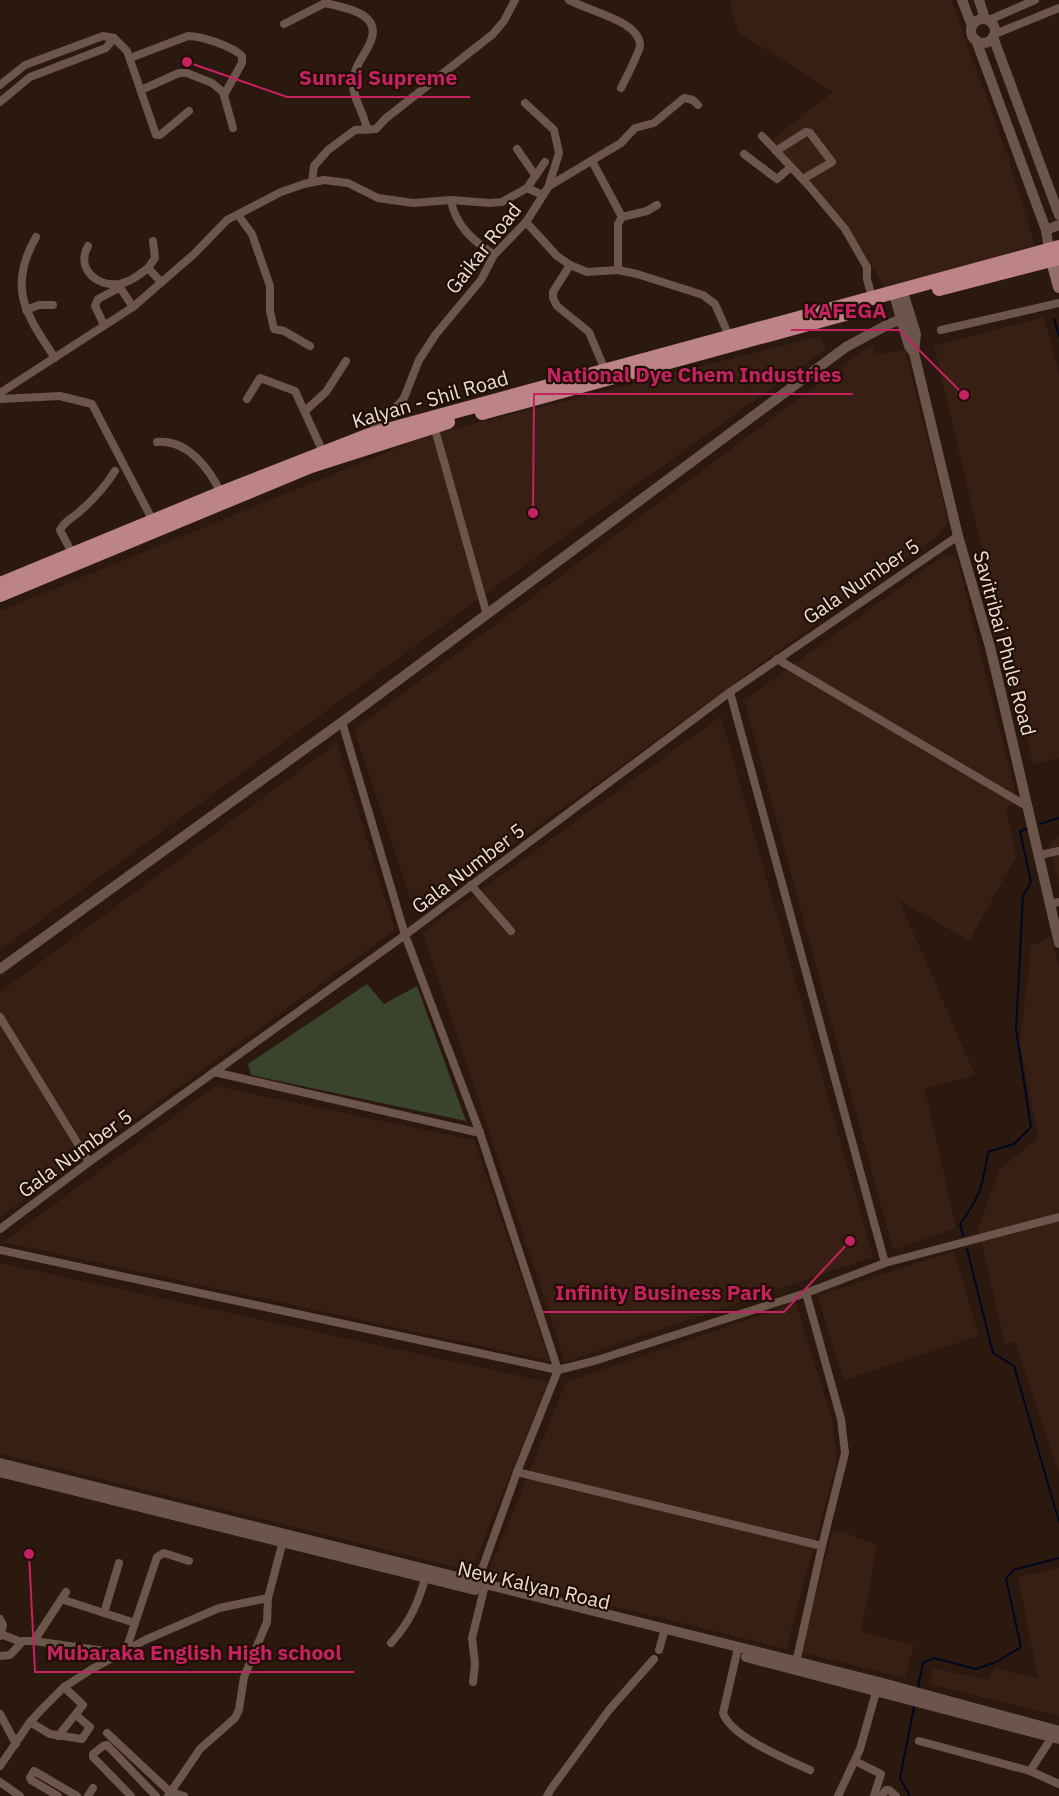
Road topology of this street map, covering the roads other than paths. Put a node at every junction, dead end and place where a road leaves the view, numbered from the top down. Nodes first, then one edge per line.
1 (515, 0) edge
2 (569, 0) edge
3 (962, 0) edge
4 (979, 0) edge
5 (1035, 0) edge
6 (1059, 8) edge
7 (987, 19) junction
8 (284, 24) dead end
9 (972, 26) junction
10 (994, 36) junction
11 (114, 38) junction
12 (976, 40) junction
13 (130, 58) junction
14 (31, 63) junction
15 (13, 73) junction
16 (36, 74) junction
17 (21, 82) junction
18 (0, 86) edge
19 (621, 88) dead end
20 (141, 90) junction
21 (224, 95) junction
22 (0, 102) edge
23 (525, 103) dead end
24 (698, 105) dead end
25 (189, 111) dead end
26 (233, 128) dead end
27 (371, 130) junction
28 (762, 136) dead end
29 (1032, 143) junction
30 (517, 149) dead end
31 (1016, 149) junction
32 (776, 151) junction
33 (744, 154) dead end
34 (592, 161) junction
35 (545, 162) dead end
36 (791, 167) junction
37 (535, 175) junction
38 (803, 179) junction
39 (312, 182) junction
40 (549, 186) junction
41 (527, 188) junction
42 (543, 195) junction
43 (451, 200) junction
44 (657, 205) dead end
45 (238, 215) junction
46 (1059, 216) edge
47 (622, 217) junction
48 (526, 222) junction
49 (1059, 225) edge
50 (1046, 230) junction
51 (36, 237) dead end
52 (153, 241) dead end
53 (88, 246) dead end
54 (1056, 251) edge
55 (495, 255) junction
56 (570, 265) junction
57 (148, 268) junction
58 (618, 270) junction
59 (161, 282) junction
60 (1059, 287) edge
61 (899, 294) junction
62 (872, 297) junction
63 (1059, 303) edge
64 (53, 305) dead end
65 (133, 307) junction
66 (26, 310) junction
67 (906, 318) junction
68 (104, 325) junction
69 (941, 330) dead end
70 (729, 336) junction
71 (310, 345) dead end
72 (55, 358) junction
73 (346, 361) dead end
74 (651, 363) junction
75 (605, 370) junction
76 (0, 393) edge
77 (0, 399) edge
78 (247, 399) dead end
79 (305, 411) junction
80 (434, 426) junction
81 (371, 440) junction
82 (157, 442) dead end
83 (323, 452) junction
84 (115, 471) dead end
85 (221, 493) junction
86 (153, 521) junction
87 (957, 536) junction
88 (73, 555) junction
89 (0, 585) edge
90 (0, 595) edge
91 (487, 615) junction
92 (777, 658) junction
93 (730, 692) junction
94 (342, 723) junction
95 (1029, 807) junction
96 (1059, 851) edge
97 (1040, 855) junction
98 (471, 885) junction
99 (1055, 903) edge
100 (511, 931) dead end
101 (405, 935) junction
102 (1059, 943) edge
103 (0, 969) edge
104 (0, 1017) edge
105 (214, 1072) junction
106 (480, 1133) junction
107 (89, 1162) junction
108 (1059, 1216) edge
109 (0, 1229) edge
110 (0, 1250) edge
111 (885, 1263) junction
112 (806, 1293) junction
113 (558, 1370) junction
114 (0, 1462) edge
115 (0, 1472) edge
116 (517, 1472) junction
117 (80, 1488) junction
118 (284, 1539) junction
119 (822, 1546) junction
120 (189, 1561) dead end
121 (119, 1563) dead end
122 (426, 1574) junction
123 (480, 1587) junction
124 (268, 1598) junction
125 (542, 1602) junction
126 (104, 1613) junction
127 (0, 1619) edge
128 (135, 1623) junction
129 (664, 1632) junction
130 (0, 1635) edge
131 (34, 1641) junction
132 (21, 1642) junction
133 (391, 1643) dead end
134 (737, 1651) junction
135 (123, 1652) junction
136 (0, 1656) edge
137 (796, 1666) junction
138 (473, 1682) dead end
139 (64, 1687) junction
140 (878, 1687) junction
141 (0, 1714) edge
142 (76, 1715) junction
143 (30, 1722) junction
144 (107, 1733) dead end
145 (58, 1736) junction
146 (1057, 1736) edge
147 (919, 1742) dead end
148 (16, 1744) junction
149 (855, 1761) junction
150 (1, 1764) edge
151 (810, 1770) dead end
152 (1030, 1771) junction
153 (0, 1782) edge
154 (1059, 1784) edge
155 (169, 1794) edge
156 (20, 1796) edge
157 (58, 1796) edge
158 (77, 1796) edge
159 (131, 1796) edge
160 (156, 1796) edge
161 (184, 1796) edge
162 (548, 1796) edge
163 (838, 1796) edge
164 (874, 1796) edge
165 (881, 1796) edge
166 (896, 1796) edge

1 - 27 street
2 - 19 street
3 - 9 street
4 - 7 street
5 - 7 street
6 - 10 street
7 - 9 street
7 - 10 street
8 - 27 street
9 - 12 street
10 - 12 street
10 - 29 street
11 - 13 street
11 - 14 street
11 - 16 street
12 - 31 street
13 - 20 street
13 - 21 street
14 - 15 street
14 - 16 street
15 - 17 street
15 - 18 street
16 - 17 street
17 - 22 street
20 - 21 street
20 - 25 street
21 - 26 street
23 - 40 street
24 - 34 street
27 - 39 street
28 - 32 street
29 - 31 street
29 - 46 street
30 - 37 street
31 - 50 street
32 - 36 street
32 - 38 street
33 - 36 street
34 - 40 street
34 - 47 street
35 - 37 street
36 - 38 street
37 - 41 street
38 - 62 street
39 - 43 street, Gaikar Road
39 - 45 street
40 - 42 street
41 - 42 street, Gaikar Road
41 - 43 street, Gaikar Road
42 - 48 street, Gaikar Road
43 - 55 street
44 - 47 street
45 - 59 street
45 - 71 street
47 - 58 street
48 - 55 street, Gaikar Road
48 - 56 street
49 - 50 street
50 - 54 street
51 - 66 street
52 - 57 street
53 - 57 street
54 - 60 main road
54 - 61 main road, Kalyan - Shil Road
55 - 81 street, Gaikar Road
56 - 58 street
56 - 75 street
57 - 59 street
58 - 70 street
59 - 65 street
61 - 62 main road, Kalyan - Shil Road
61 - 67 street, Savitribai Phule Road
61 - 74 main road, Kalyan - Shil Road
62 - 70 main road, Kalyan - Shil Road
63 - 69 street
64 - 66 street
65 - 68 street
65 - 68 street
66 - 72 street
67 - 87 street, Savitribai Phule Road
67 - 91 street
68 - 72 street
70 - 74 main road, Kalyan - Shil Road
72 - 76 street
73 - 79 street
74 - 75 main road, Kalyan - Shil Road
74 - 80 main road, Kalyan - Shil Road
75 - 81 main road, Kalyan - Shil Road
77 - 86 street
78 - 79 street
79 - 83 street
80 - 81 main road, Kalyan - Shil Road
80 - 91 street
81 - 83 main road, Kalyan - Shil Road
81 - 90 main road, Kalyan - Shil Road
82 - 85 street
83 - 85 main road, Kalyan - Shil Road
84 - 88 street
85 - 86 main road, Kalyan - Shil Road
86 - 88 main road, Kalyan - Shil Road
87 - 92 street, Gala Number 5
87 - 95 street, Savitribai Phule Road
88 - 89 main road, Kalyan - Shil Road
91 - 94 street
92 - 93 street, Gala Number 5
92 - 95 street
93 - 98 street, Gala Number 5
93 - 111 street
94 - 101 street
94 - 103 street
95 - 97 street, Savitribai Phule Road
96 - 97 street
97 - 99 street, Savitribai Phule Road
98 - 100 street
98 - 101 street, Gala Number 5
99 - 102 street, Savitribai Phule Road
101 - 105 street, Gala Number 5
101 - 106 street
104 - 107 street
105 - 106 street
105 - 107 street, Gala Number 5
106 - 113 street
107 - 109 street, Gala Number 5
108 - 111 street
110 - 113 street
111 - 112 street
112 - 113 street
112 - 119 street
113 - 116 street
114 - 117 street
115 - 117 street
116 - 119 street
116 - 123 street
117 - 118 street
118 - 122 street
118 - 124 street
119 - 137 street
120 - 128 street
121 - 126 street
122 - 123 street
122 - 133 street
123 - 125 street
123 - 138 street
124 - 135 street
124 - 155 street
125 - 129 street, New Kalyan Road
125 - 129 street, New Kalyan Road
126 - 128 street
126 - 131 street
127 - 130 street
128 - 135 street
129 - 134 street, New Kalyan Road
129 - 162 street
130 - 132 street
131 - 132 street
131 - 135 street
132 - 136 street
134 - 137 street, New Kalyan Road
134 - 151 street
135 - 139 street
137 - 140 street, New Kalyan Road
139 - 142 street
139 - 143 street
140 - 146 street, New Kalyan Road
140 - 149 street
141 - 148 street
142 - 145 street
142 - 145 street
143 - 145 street
143 - 148 street
144 - 155 street
146 - 152 street
147 - 152 street
148 - 150 street
149 - 163 street
149 - 164 street
152 - 154 street
153 - 156 street
155 - 161 street
157 - 158 street
159 - 160 street
165 - 166 street

